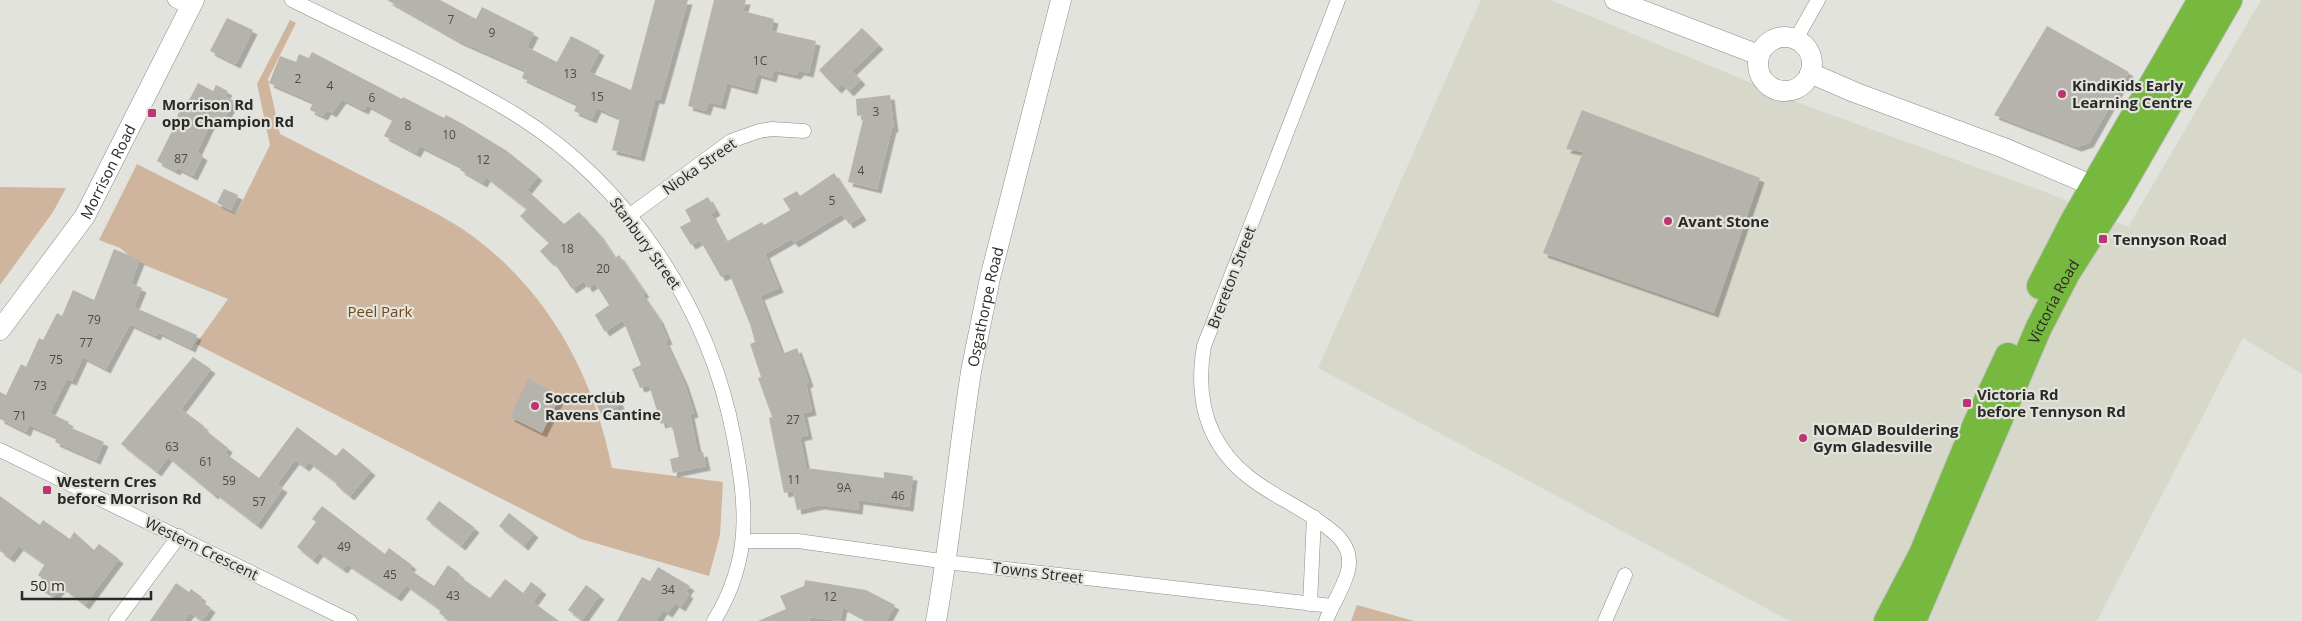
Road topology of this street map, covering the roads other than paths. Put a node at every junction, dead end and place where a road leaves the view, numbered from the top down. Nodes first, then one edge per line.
1 (292, 0) edge
2 (1061, 0) edge
3 (1338, 0) edge
4 (1615, 0) edge
5 (1818, 0) edge
6 (2201, 0) edge
7 (2229, 0) edge
8 (186, 3) edge
9 (1796, 39) junction
10 (1759, 55) junction
11 (1810, 73) junction
12 (804, 131) dead end
13 (2105, 191) junction
14 (630, 216) junction
15 (0, 330) edge
16 (0, 450) edge
17 (1314, 517) junction
18 (179, 536) junction
19 (744, 541) junction
20 (947, 562) junction
21 (1625, 575) dead end
22 (1310, 604) junction
23 (1332, 606) junction
24 (116, 621) edge
25 (350, 621) edge
26 (714, 621) edge
27 (936, 621) edge
28 (1326, 621) edge
29 (1605, 621) edge
30 (1887, 621) edge
31 (1913, 621) edge

1 - 14 street, Stanbury Street
2 - 20 street, Osgathorpe Road
3 - 17 street, Brereton Street
4 - 10 street
5 - 9 street
6 - 13 highway, Victoria Road
7 - 13 highway, Victoria Road
8 - 15 street, Morrison Road
9 - 10 street
9 - 11 street
10 - 11 street
11 - 13 street
12 - 14 street, Nioka Street
13 - 30 highway, Victoria Road
13 - 31 highway, Victoria Road
14 - 19 street, Stanbury Street
16 - 18 street, Western Crescent
17 - 22 street
17 - 23 street, Brereton Street
18 - 24 street
18 - 25 street, Western Crescent
19 - 20 street, Towns Street
19 - 26 street, Stanbury Street
20 - 22 street, Towns Street
20 - 27 street, Osgathorpe Road
21 - 29 street
22 - 23 street, Towns Street
23 - 28 street, Brereton Street

